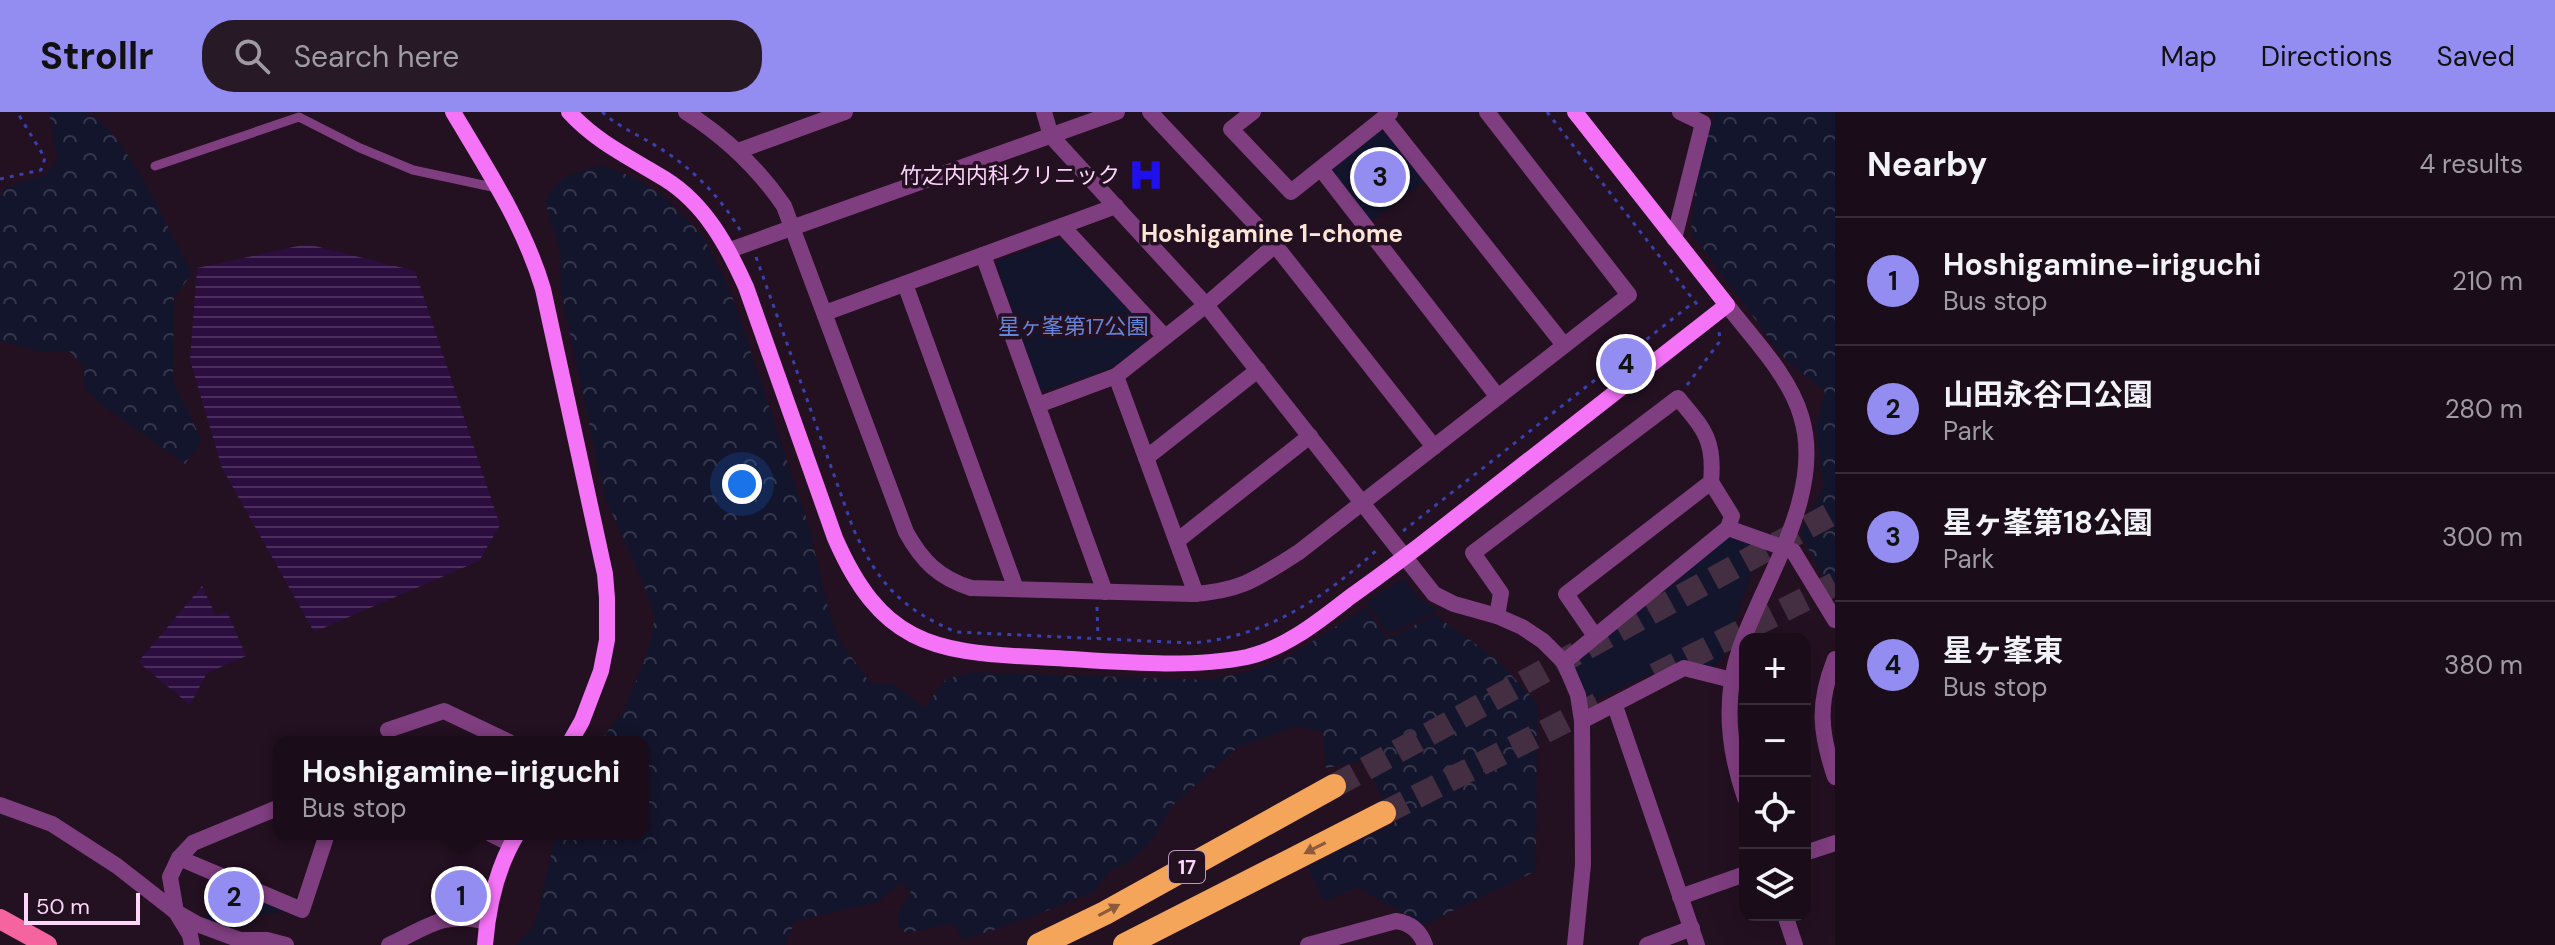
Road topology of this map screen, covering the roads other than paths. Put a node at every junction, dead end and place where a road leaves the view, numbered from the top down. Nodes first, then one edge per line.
1 (453, 112) edge
2 (569, 112) edge
3 (686, 112) edge
4 (845, 112) edge
5 (1044, 112) edge
6 (1117, 112) edge
7 (1150, 112) edge
8 (1253, 112) edge
9 (1487, 112) edge
10 (1575, 112) edge
11 (1680, 112) edge
12 (1388, 115) edge
13 (1051, 136) junction
14 (738, 151) junction
15 (155, 166) dead end
16 (1321, 169) junction
17 (497, 188) junction
18 (1116, 206) junction
19 (1062, 226) junction
20 (794, 227) junction
21 (1674, 239) junction
22 (1275, 245) junction
23 (730, 250) junction
24 (983, 255) junction
25 (905, 284) junction
26 (1206, 305) junction
27 (1727, 305) junction
28 (825, 313) junction
29 (1165, 337) junction
30 (1564, 345) junction
31 (1258, 370) junction
32 (1116, 376) junction
33 (1498, 397) junction
34 (1038, 405) junction
35 (1310, 436) junction
36 (1434, 447) junction
37 (1146, 458) junction
38 (1711, 482) junction
39 (1362, 503) junction
40 (1728, 528) junction
41 (1177, 541) junction
42 (1782, 547) junction
43 (1405, 557) junction
44 (1016, 589) junction
45 (1101, 592) junction
46 (1196, 594) junction
47 (1497, 616) junction
48 (1835, 620) edge
49 (1595, 636) junction
50 (1835, 659) edge
51 (1564, 662) junction
52 (1732, 680) junction
53 (1615, 706) junction
54 (1582, 721) junction
55 (388, 730) dead end
56 (496, 736) edge
57 (573, 736) edge
58 (1739, 777) edge
59 (1835, 777) edge
60 (1334, 786) tunnel mouth
61 (0, 805) edge
62 (273, 810) edge
63 (1384, 813) tunnel mouth
64 (325, 840) edge
65 (514, 840) edge
66 (1835, 843) edge
67 (1811, 851) edge
68 (179, 858) junction
69 (1739, 876) edge
70 (1680, 897) junction
71 (176, 912) junction
72 (0, 919) edge
73 (1787, 921) edge
74 (487, 922) junction
75 (1692, 928) junction
76 (47, 945) edge
77 (192, 945) edge
78 (286, 945) edge
79 (389, 945) edge
80 (485, 945) edge
81 (1039, 945) edge
82 (1125, 945) edge
83 (1308, 945) edge
84 (1425, 945) edge
85 (1575, 945) edge
86 (1647, 945) edge
87 (1697, 945) edge
88 (1795, 945) edge

1 - 17 street
2 - 23 street
3 - 14 street
4 - 14 street
5 - 13 street
6 - 13 street
7 - 22 street
8 - 16 street
9 - 30 street
10 - 21 street
11 - 21 street
12 - 16 street
12 - 30 street
13 - 18 street
13 - 20 street
14 - 20 street
15 - 17 lane
16 - 33 street
17 - 57 street
18 - 19 street
18 - 26 street
19 - 24 street
19 - 29 street
20 - 23 street
20 - 28 street
21 - 27 street
22 - 26 street
22 - 36 street
23 - 43 street
24 - 25 street
24 - 34 street
25 - 28 street
25 - 44 street
26 - 29 street
26 - 31 street
27 - 42 street
27 - 43 street
28 - 44 street
29 - 32 street
30 - 33 street
31 - 35 street
31 - 37 street
32 - 34 street
32 - 37 street
33 - 36 street
34 - 45 street
35 - 39 street
35 - 41 street
36 - 39 street
37 - 41 street
38 - 40 street
38 - 47 street
38 - 49 street
39 - 43 street
39 - 46 street
40 - 42 street
40 - 49 street
41 - 46 street
42 - 48 street
42 - 52 street
43 - 47 street
44 - 45 street
45 - 46 street
47 - 51 street
49 - 51 street
50 - 59 street
51 - 54 street
52 - 53 street
52 - 58 street
53 - 54 street
53 - 70 street
54 - 85 street
55 - 56 street
81 -> 60 highway, 17
61 - 71 street
62 - 68 street
63 -> 82 highway, 17
64 - 68 street
65 - 74 street
66 - 67 street
68 - 71 street
69 - 70 street
70 - 75 street
71 - 77 street
71 - 78 street
72 - 76 main road
73 - 88 street
74 - 79 street
74 - 80 street
75 - 86 street
75 - 87 street
83 - 84 street

